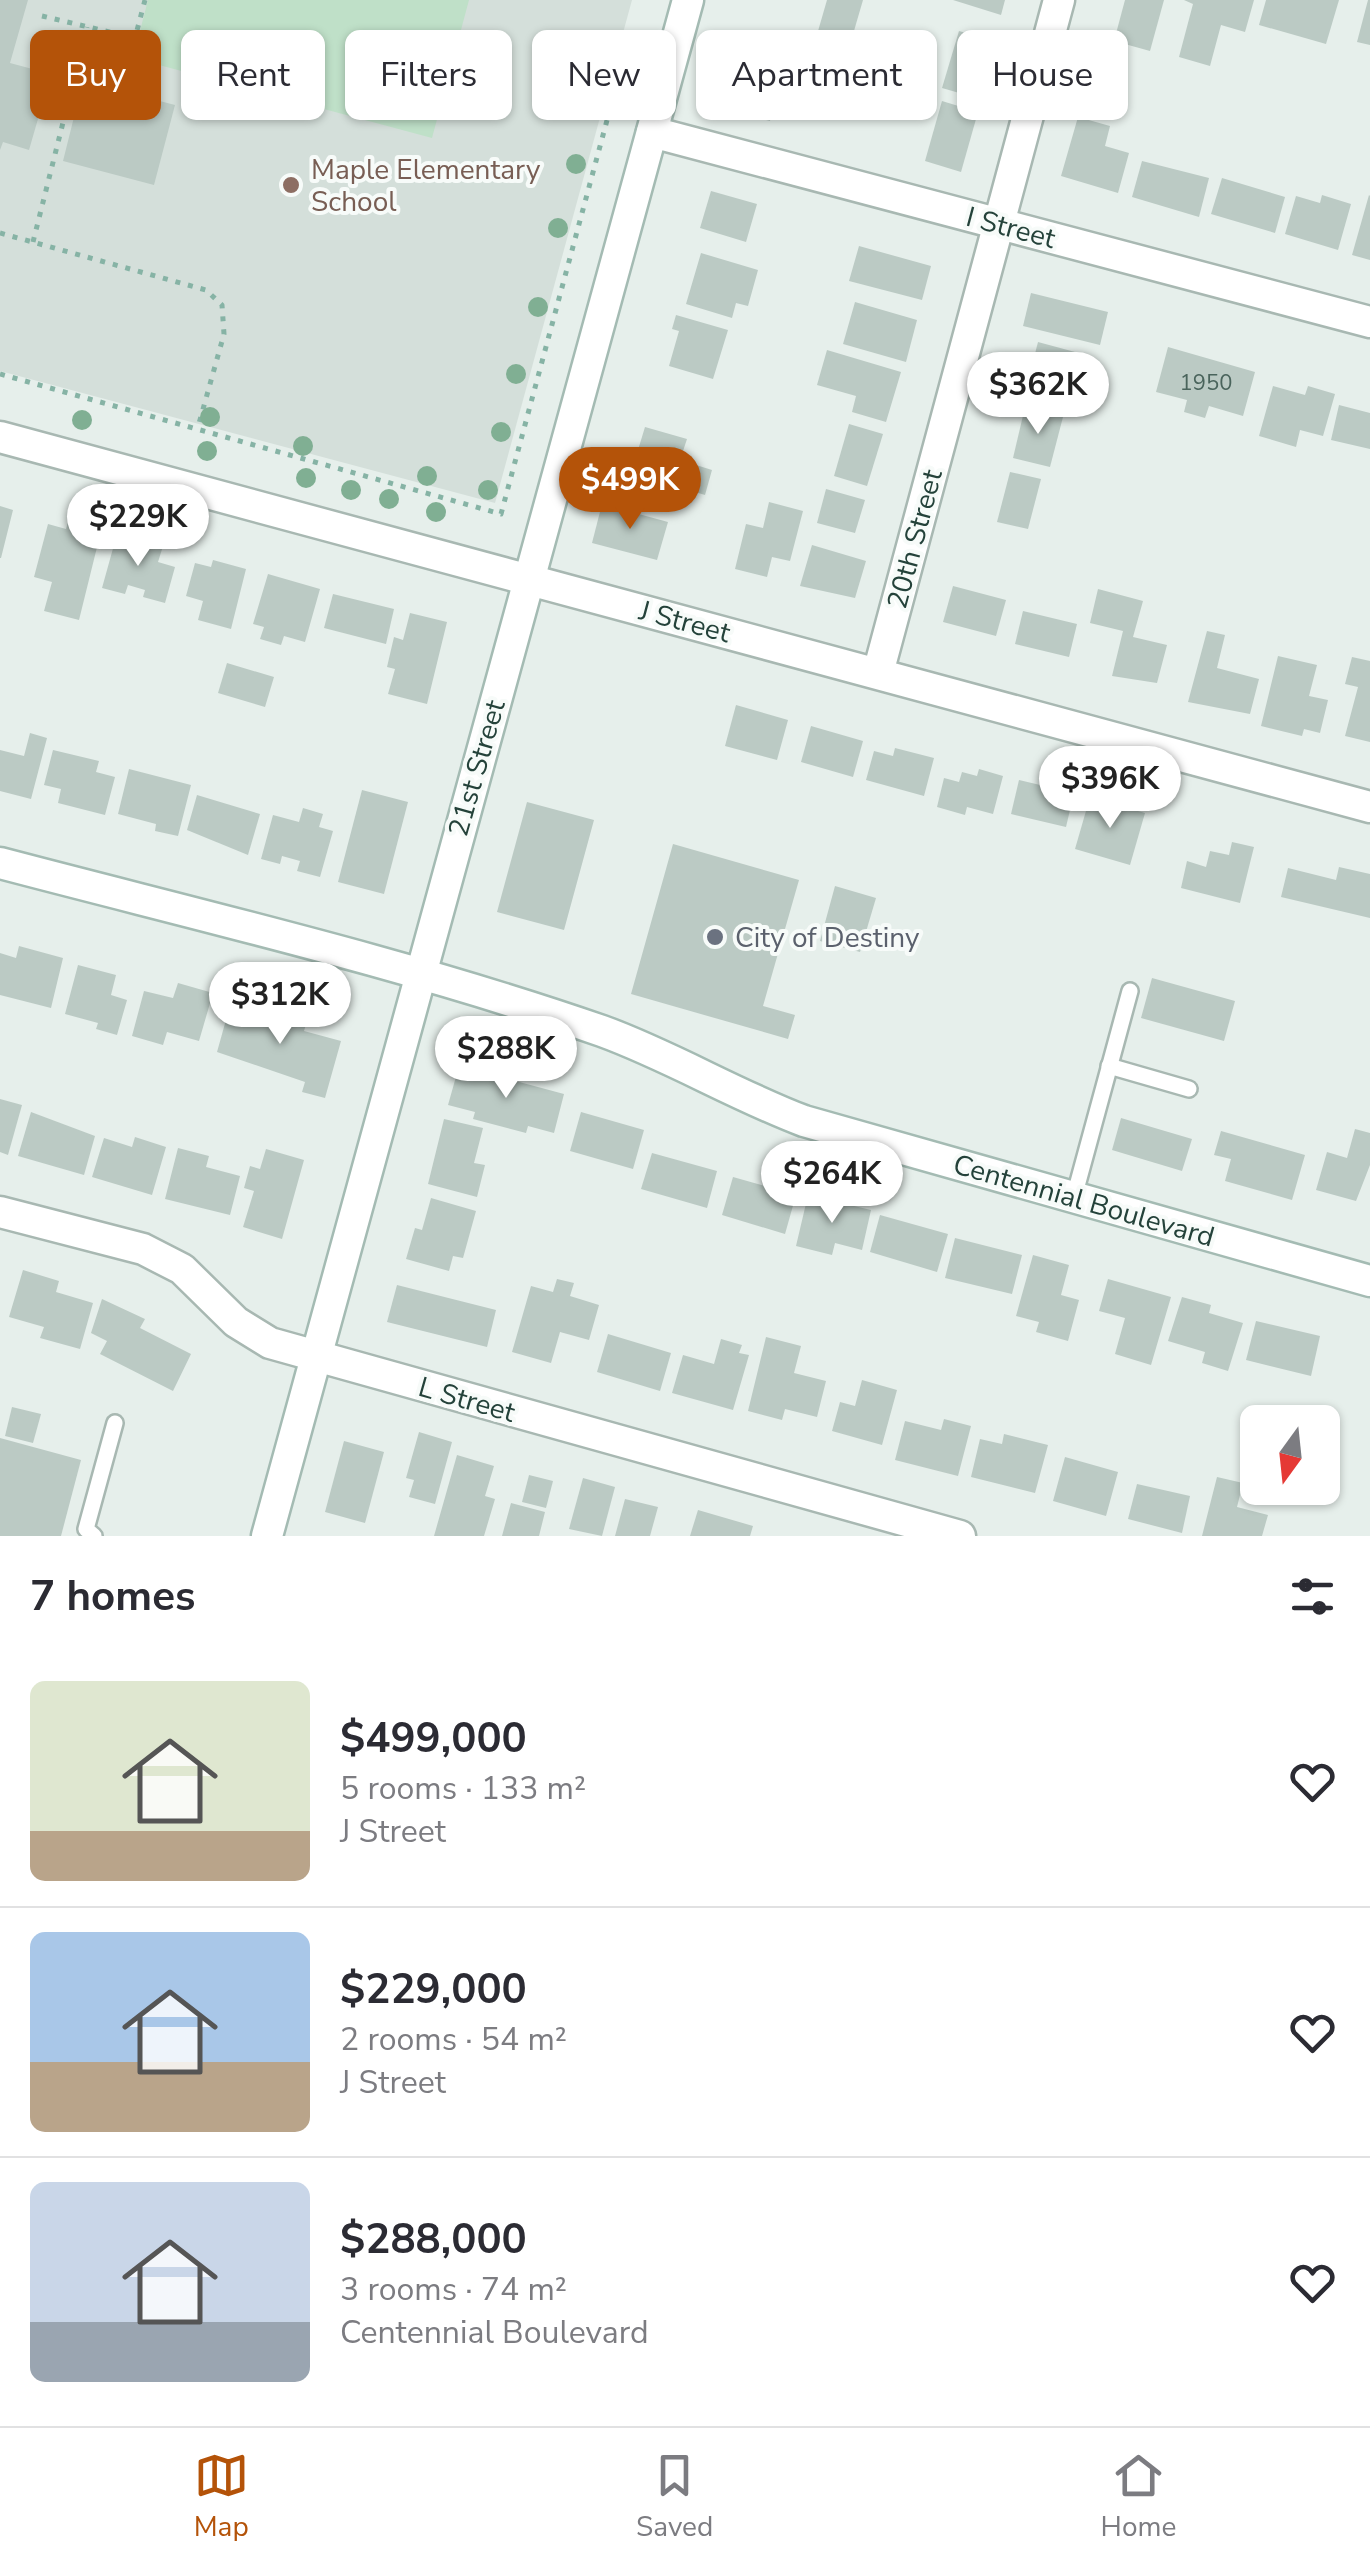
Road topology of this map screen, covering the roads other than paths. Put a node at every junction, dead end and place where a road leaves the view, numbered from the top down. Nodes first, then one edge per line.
1 (688, 0) edge
2 (1060, 0) edge
3 (652, 132) junction
4 (998, 224) junction
5 (1370, 322) edge
6 (0, 438) edge
7 (529, 580) junction
8 (878, 673) junction
9 (1370, 807) edge
10 (0, 862) edge
11 (420, 976) junction
12 (1130, 991) dead end
13 (1110, 1066) junction
14 (1188, 1088) dead end
15 (1074, 1197) junction
16 (0, 1212) edge
17 (1370, 1281) edge
18 (317, 1356) junction
19 (115, 1423) dead end
20 (94, 1536) edge
21 (267, 1536) edge
22 (960, 1536) edge

1 - 3 street, 21st Street
2 - 4 street, 20th Street
3 - 4 street, I Street
3 - 7 street, 21st Street
4 - 5 street, I Street
4 - 8 street, 20th Street
6 - 7 street, J Street
7 - 8 street, J Street
7 - 11 street, 21st Street
8 - 9 street, J Street
10 - 11 street, Centennial Boulevard
11 - 15 street, Centennial Boulevard
11 - 18 street, 21st Street
12 - 13 lane
13 - 14 lane
13 - 15 lane
15 - 17 street, Centennial Boulevard
16 - 18 street, L Street
18 - 21 street, 21st Street
18 - 22 street, L Street
19 - 20 lane

